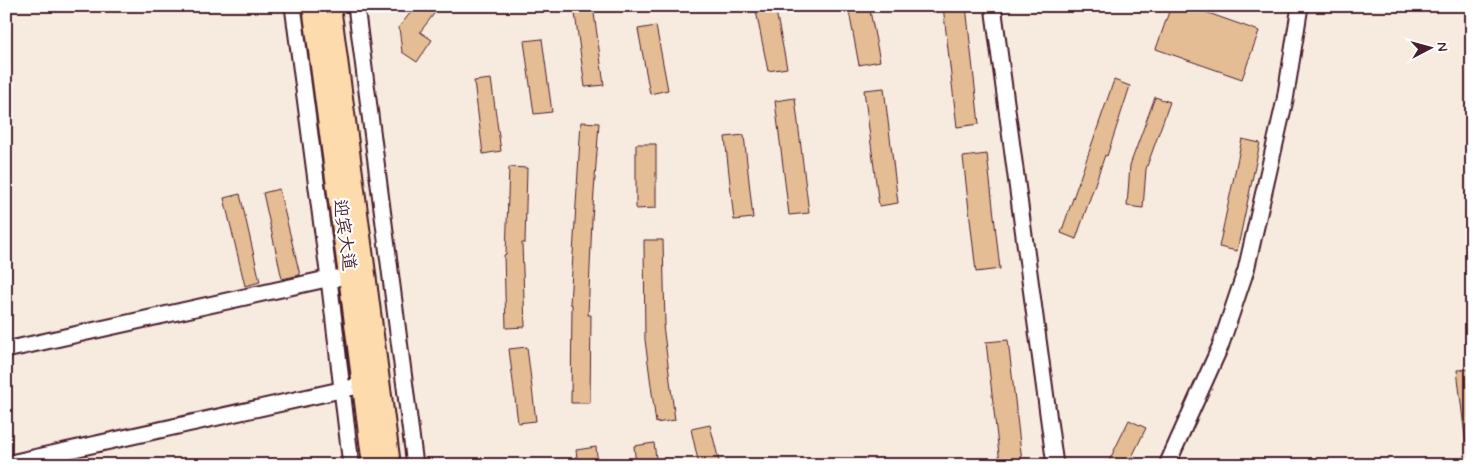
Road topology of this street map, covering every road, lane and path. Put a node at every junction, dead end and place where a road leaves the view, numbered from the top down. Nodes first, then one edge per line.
1 (293, 6) edge
2 (312, 6) edge
3 (330, 6) edge
4 (356, 6) edge
5 (993, 6) edge
6 (1300, 6) edge
7 (357, 275) junction
8 (329, 279) junction
9 (6, 350) edge
10 (371, 384) junction
11 (342, 390) junction
12 (6, 464) edge
13 (351, 465) edge
14 (373, 465) edge
15 (390, 465) edge
16 (415, 465) edge
17 (1056, 465) edge
18 (1168, 465) edge

1 - 8 street
2 - 7 main road, 迎宾大道
3 - 7 main road, 迎宾大道
4 - 16 street
5 - 17 street
6 - 18 street
7 - 8 street
7 - 10 main road, 迎宾大道
8 - 9 street
8 - 11 street
10 - 11 street
10 - 14 main road, 迎宾大道
10 - 15 main road, 迎宾大道
11 - 12 street
11 - 13 street

